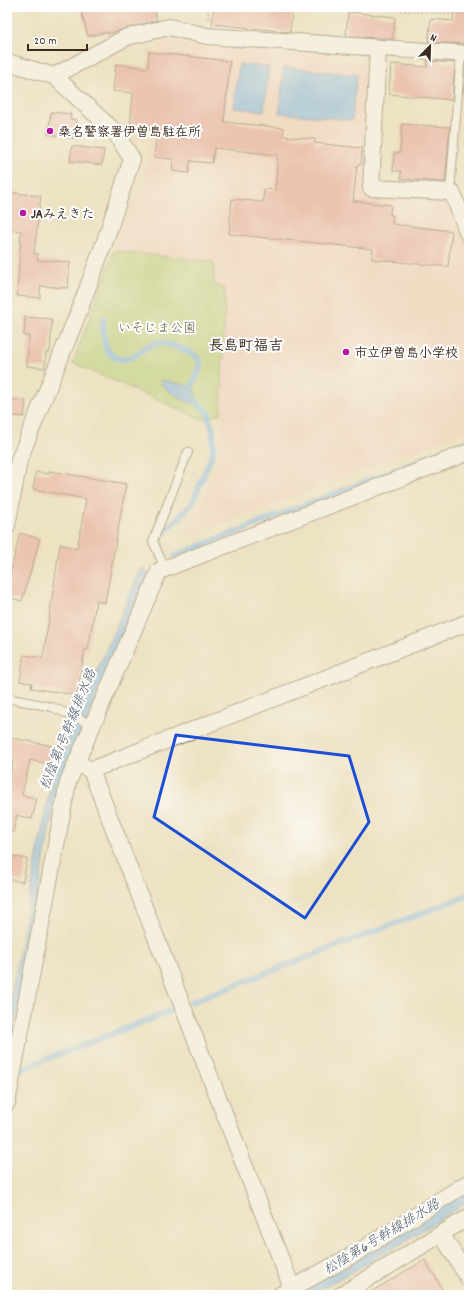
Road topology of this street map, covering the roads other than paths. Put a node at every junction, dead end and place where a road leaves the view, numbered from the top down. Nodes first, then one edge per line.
1 (378, 48) junction
2 (465, 54) edge
3 (7, 62) edge
4 (54, 76) junction
5 (450, 192) junction
6 (469, 236) edge
7 (188, 452) dead end
8 (469, 452) edge
9 (7, 526) edge
10 (165, 569) junction
11 (469, 622) edge
12 (7, 698) edge
13 (91, 724) junction
14 (77, 763) junction
15 (92, 770) junction
16 (7, 1103) edge
17 (469, 1182) edge
18 (469, 1217) edge
19 (442, 1235) junction
20 (469, 1279) edge
21 (286, 1292) edge
22 (341, 1295) edge

1 - 2 street
1 - 4 street
1 - 5 street
2 - 5 lane
3 - 4 street
4 - 9 street
5 - 6 street
7 - 10 lane
8 - 10 street
10 - 13 street
11 - 15 street
12 - 13 lane
13 - 14 street
14 - 15 street
14 - 16 street
15 - 21 street
17 - 21 street
18 - 19 street
19 - 20 street
19 - 22 street

